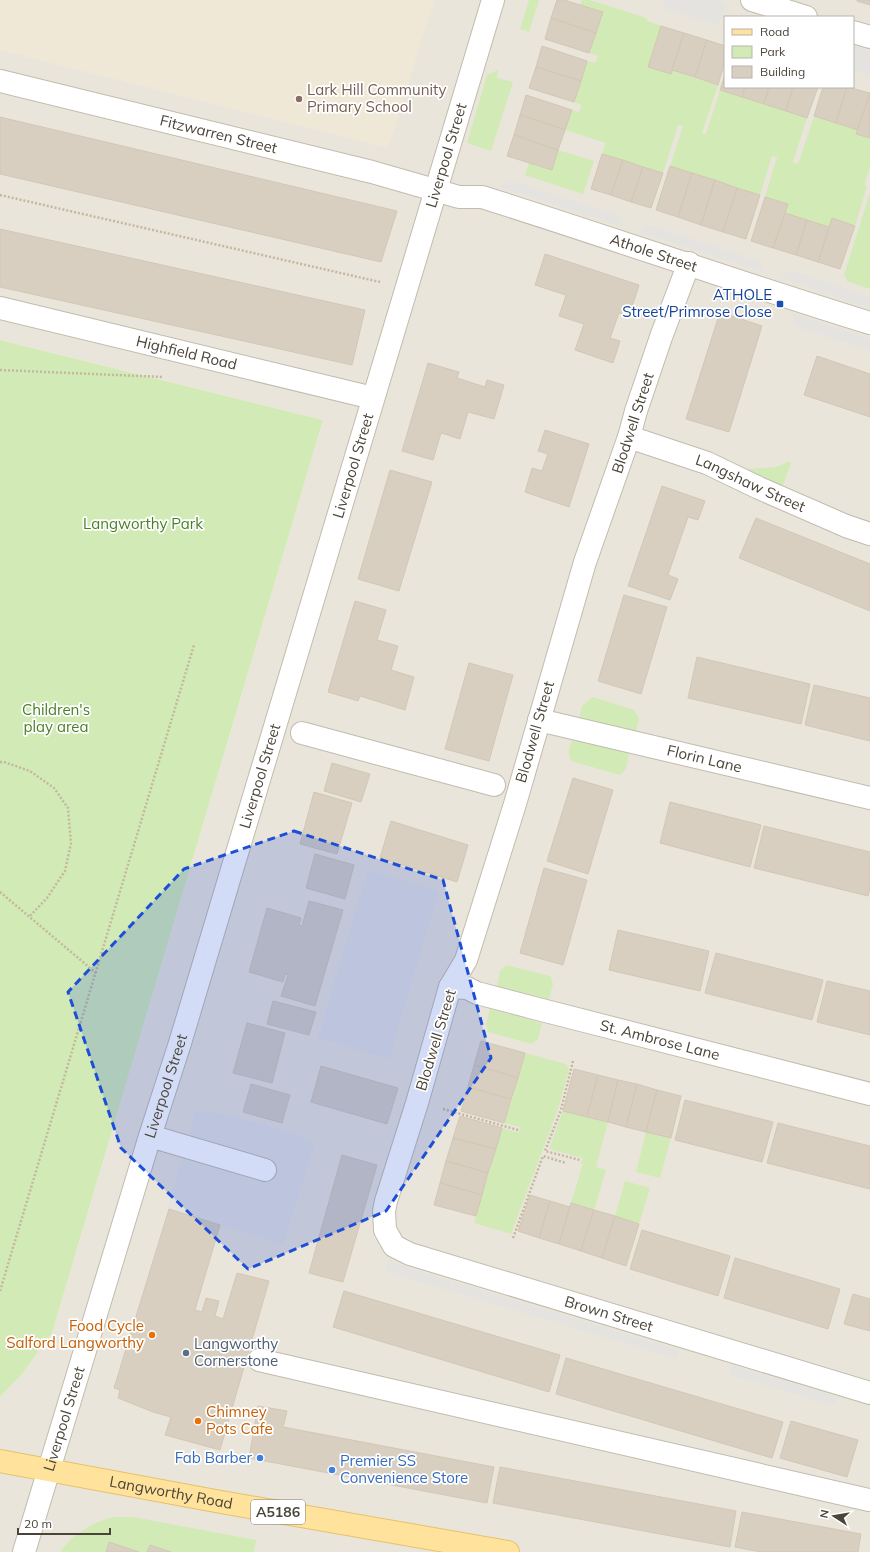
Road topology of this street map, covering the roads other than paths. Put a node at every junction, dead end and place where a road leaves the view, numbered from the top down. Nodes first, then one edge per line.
1 (493, 0) edge
2 (752, 0) edge
3 (801, 10) edge
4 (854, 32) edge
5 (870, 37) edge
6 (0, 81) edge
7 (436, 191) junction
8 (688, 264) junction
9 (0, 308) edge
10 (870, 323) edge
11 (373, 398) junction
12 (629, 437) junction
13 (870, 534) edge
14 (539, 720) junction
15 (302, 733) dead end
16 (494, 785) dead end
17 (870, 798) edge
18 (450, 987) junction
19 (870, 1094) edge
20 (150, 1136) junction
21 (265, 1170) dead end
22 (386, 1201) joint
23 (259, 1360) dead end
24 (870, 1393) edge
25 (0, 1461) edge
26 (49, 1470) junction
27 (869, 1500) dead end
28 (24, 1552) edge
29 (508, 1552) edge

1 - 7 street, Liverpool Street
2 - 3 street
4 - 5 street
6 - 7 street, Fitzwarren Street
7 - 8 street, Athole Street
7 - 11 street, Liverpool Street
8 - 10 street, Athole Street
8 - 12 street, Blodwell Street
9 - 11 street, Highfield Road
11 - 20 street, Liverpool Street
12 - 13 street, Langshaw Street
12 - 14 street, Blodwell Street
14 - 17 street, Florin Lane
14 - 18 street, Blodwell Street
15 - 16 street
18 - 19 street, St. Ambrose Lane
18 - 22 street, Blodwell Street
20 - 21 street
20 - 26 street, Liverpool Street
22 - 24 street, Brown Street
23 - 27 street
25 - 26 main road, Langworthy Road / A5186
26 - 28 street, Liverpool Street
26 - 29 main road, Langworthy Road / A5186

